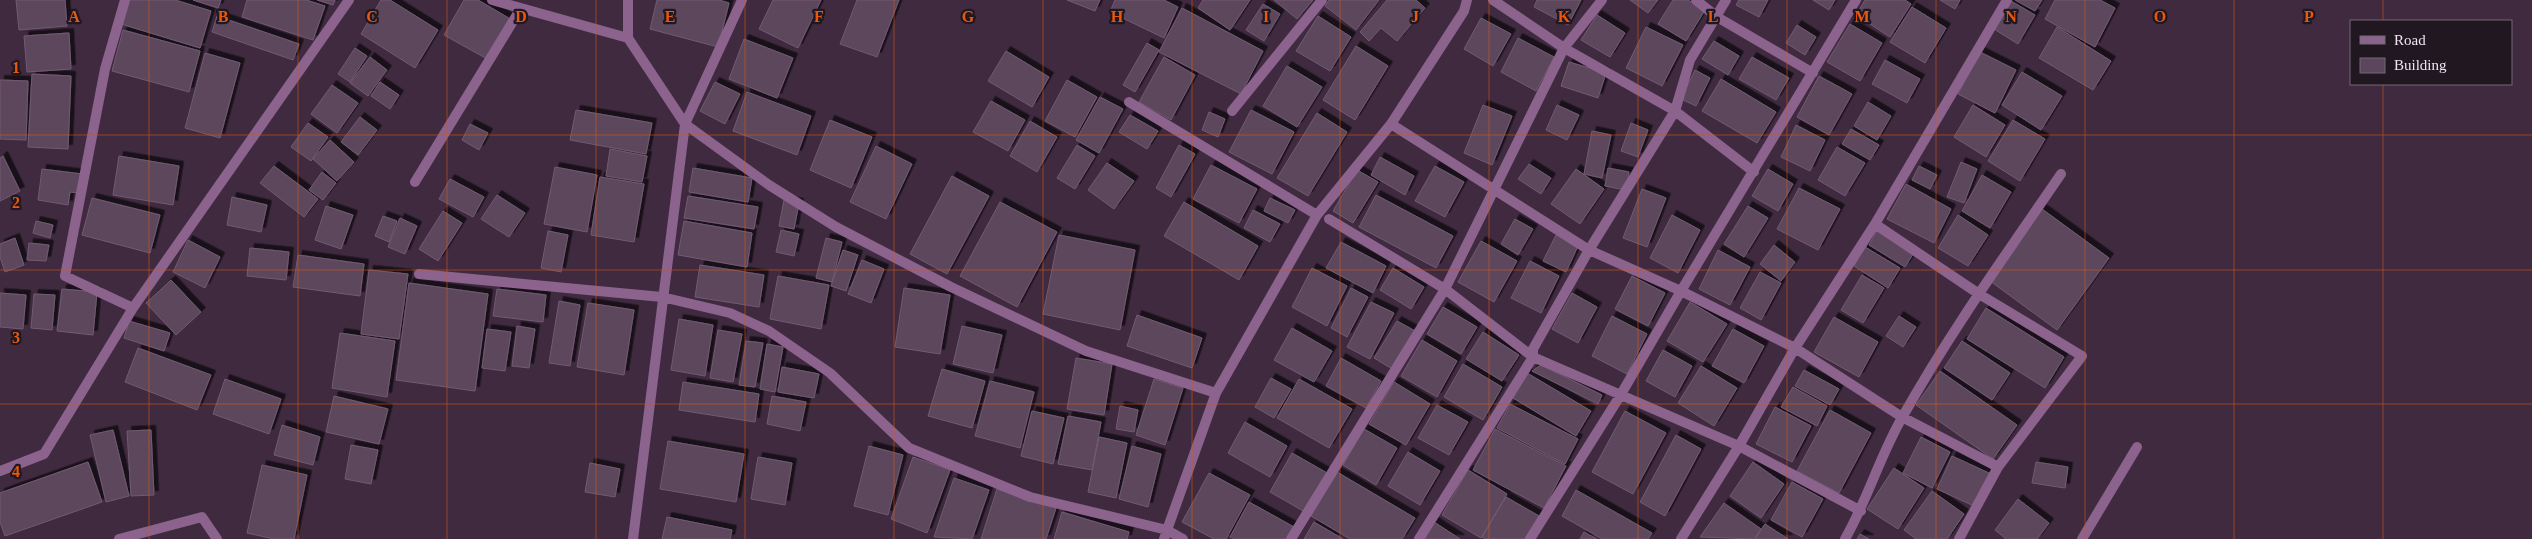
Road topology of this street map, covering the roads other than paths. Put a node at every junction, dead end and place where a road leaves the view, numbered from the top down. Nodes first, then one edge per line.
1 (124, 0) edge
2 (349, 0) edge
3 (492, 0) edge
4 (628, 0) edge
5 (742, 0) edge
6 (1322, 0) edge
7 (1467, 0) edge
8 (1493, 0) edge
9 (1602, 0) edge
10 (1696, 0) edge
11 (1726, 0) edge
12 (1856, 0) edge
13 (2007, 0) edge
14 (521, 8) junction
15 (1717, 17) junction
16 (628, 38) junction
17 (1564, 48) junction
18 (1813, 73) junction
19 (1129, 102) dead end
20 (1232, 111) dead end
21 (1675, 111) junction
22 (684, 124) junction
23 (1391, 124) junction
24 (1754, 172) junction
25 (2061, 174) dead end
26 (415, 182) dead end
27 (1493, 188) junction
28 (1317, 215) junction
29 (1330, 219) dead end
30 (1874, 224) junction
31 (1589, 250) junction
32 (419, 274) dead end
33 (1445, 289) junction
34 (1680, 291) junction
35 (1979, 294) junction
36 (662, 297) junction
37 (133, 308) junction
38 (1795, 348) junction
39 (1533, 357) junction
40 (1216, 393) junction
41 (1620, 396) junction
42 (1902, 417) junction
43 (1739, 446) junction
44 (2137, 447) dead end
45 (1998, 467) junction
46 (0, 471) edge
47 (1861, 510) junction
48 (1166, 535) edge
49 (119, 539) edge
50 (217, 539) edge
51 (633, 539) edge
52 (1183, 539) edge
53 (1291, 539) edge
54 (1419, 539) edge
55 (1530, 539) edge
56 (1681, 539) edge
57 (1844, 539) edge
58 (1959, 539) edge
59 (2082, 539) edge

1 - 37 street
2 - 37 street
3 - 14 street
4 - 16 street
5 - 22 street
6 - 20 street
7 - 23 street
8 - 17 street
9 - 17 street
10 - 15 street
11 - 15 street
12 - 18 street
13 - 30 street
14 - 16 street
14 - 26 street
15 - 18 street
15 - 21 street
16 - 22 street
17 - 21 street
17 - 27 street
18 - 24 street
19 - 28 street
21 - 24 street
21 - 31 street
22 - 36 street
22 - 40 street
23 - 27 street
23 - 28 street
24 - 34 street
25 - 35 street
27 - 31 street
27 - 33 street
28 - 40 street
29 - 33 street
30 - 35 street
30 - 38 street
31 - 34 street
31 - 39 street
32 - 36 street
33 - 39 street
33 - 53 street
34 - 38 street
34 - 41 street
35 - 42 street
35 - 45 street
36 - 48 street
36 - 51 street
37 - 46 street
38 - 42 street
38 - 43 street
39 - 41 street
39 - 54 street
40 - 48 street
41 - 43 street
41 - 55 street
42 - 45 street
42 - 47 street
43 - 47 street
43 - 56 street
44 - 59 street
45 - 58 street
47 - 57 street
48 - 52 street
49 - 50 street

